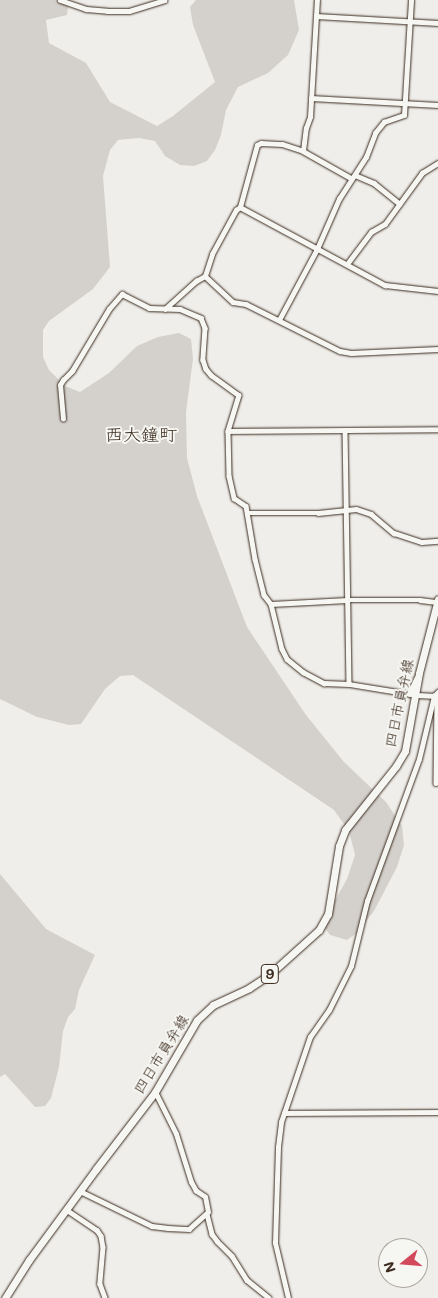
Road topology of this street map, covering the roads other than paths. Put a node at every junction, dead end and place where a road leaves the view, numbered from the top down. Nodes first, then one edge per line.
1 (62, 0) edge
2 (164, 0) edge
3 (317, 0) edge
4 (411, 0) edge
5 (316, 16) junction
6 (410, 22) junction
7 (438, 23) edge
8 (311, 98) junction
9 (405, 103) junction
10 (438, 105) edge
11 (304, 151) junction
12 (438, 163) edge
13 (353, 177) junction
14 (400, 204) junction
15 (240, 207) junction
16 (317, 249) junction
17 (347, 264) junction
18 (206, 276) junction
19 (438, 291) edge
20 (167, 309) junction
21 (279, 320) junction
22 (438, 349) edge
23 (63, 419) dead end
24 (438, 429) edge
25 (345, 430) junction
26 (228, 431) junction
27 (347, 508) junction
28 (248, 513) junction
29 (438, 541) edge
30 (347, 600) junction
31 (438, 600) edge
32 (271, 604) junction
33 (419, 673) junction
34 (349, 684) junction
35 (417, 694) dead end
36 (437, 695) edge
37 (438, 783) edge
38 (155, 1092) junction
39 (438, 1112) edge
40 (284, 1113) junction
41 (80, 1191) junction
42 (67, 1210) junction
43 (207, 1214) junction
44 (5, 1298) edge
45 (106, 1298) edge
46 (269, 1298) edge
47 (288, 1298) edge

1 - 2 street
3 - 5 street
4 - 6 street
5 - 6 street
5 - 8 street
6 - 7 street
6 - 9 street
8 - 9 street
8 - 11 street
9 - 10 street
9 - 13 street
11 - 13 street
11 - 15 street
12 - 14 street
13 - 14 street
13 - 16 street
14 - 17 street
15 - 16 street
15 - 18 street
16 - 17 street
16 - 21 street
17 - 19 street
18 - 20 street
18 - 21 street
20 - 23 street
20 - 26 street
21 - 22 street
24 - 25 street
25 - 26 street
25 - 27 street
26 - 28 street
27 - 28 street
27 - 29 street
27 - 30 street
28 - 32 street
30 - 31 street
30 - 32 street
30 - 34 street
31 - 33 main road, 四日市員弁線 / 9
32 - 34 street
33 - 34 street
33 - 38 main road, 四日市員弁線 / 9
35 - 36 street
36 - 37 street
36 - 40 street
38 - 41 main road, 四日市員弁線 / 9
38 - 43 street
39 - 40 street
40 - 47 street
41 - 42 main road, 四日市員弁線 / 9
41 - 43 street
42 - 44 main road, 四日市員弁線 / 9
42 - 45 street
43 - 46 street

